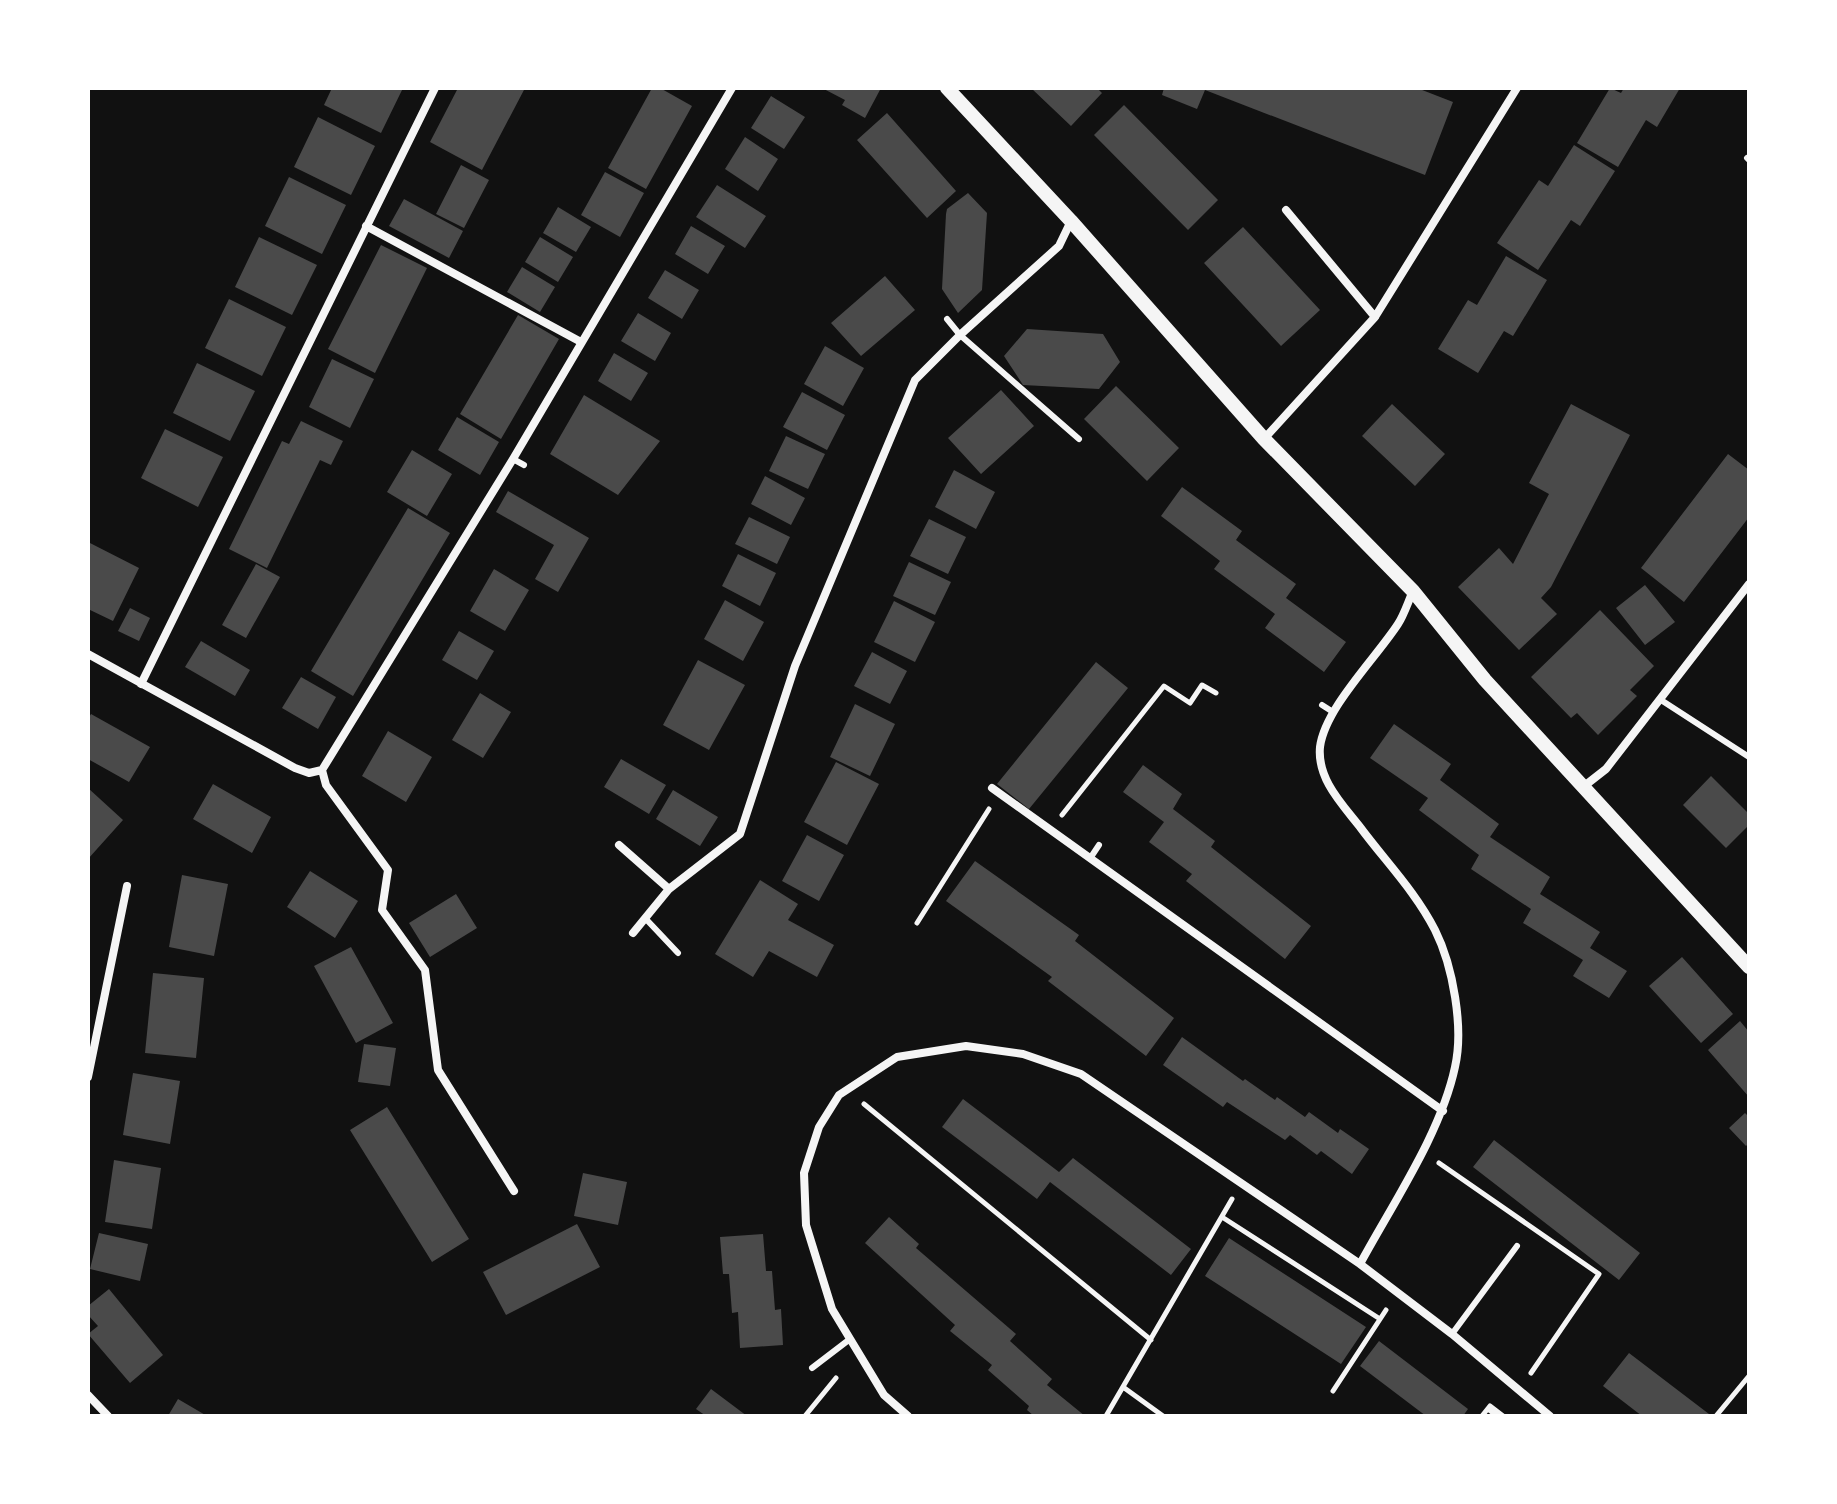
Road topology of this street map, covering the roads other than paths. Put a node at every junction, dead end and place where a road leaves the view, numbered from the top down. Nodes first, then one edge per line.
1 (435, 88) edge
2 (732, 88) edge
3 (947, 88) edge
4 (1517, 88) edge
5 (1286, 210) dead end
6 (1071, 221) junction
7 (366, 226) junction
8 (1375, 317) junction
9 (947, 319) dead end
10 (960, 335) junction
11 (581, 342) junction
12 (1079, 439) dead end
13 (1264, 439) junction
14 (513, 459) junction
15 (524, 465) dead end
16 (1749, 584) edge
17 (1413, 591) junction
18 (88, 654) edge
19 (141, 684) junction
20 (1661, 700) junction
21 (1322, 705) dead end
22 (1333, 712) junction
23 (1749, 757) edge
24 (322, 770) junction
25 (1583, 787) junction
26 (996, 790) road end
27 (619, 845) dead end
28 (1099, 845) dead end
29 (1091, 857) junction
30 (127, 886) dead end
31 (669, 889) junction
32 (645, 918) junction
33 (633, 933) dead end
34 (678, 953) dead end
35 (1749, 967) edge
36 (88, 1077) edge
37 (1443, 1111) junction
38 (514, 1191) dead end
39 (1517, 1246) dead end
40 (1360, 1264) junction
41 (1452, 1334) junction
42 (850, 1339) junction
43 (812, 1368) dead end
44 (88, 1395) edge
45 (108, 1416) edge
46 (908, 1416) edge
47 (1550, 1416) edge

1 - 7 street
2 - 11 street
3 - 6 street
4 - 8 street
5 - 8 street
6 - 10 street
6 - 13 street
7 - 11 street
7 - 19 street
8 - 13 street
9 - 10 lane
10 - 12 lane
10 - 31 street
11 - 14 street
13 - 17 street
14 - 15 lane
14 - 24 street
16 - 20 street
17 - 22 street
17 - 25 street
18 - 19 street
19 - 24 street
20 - 23 lane
20 - 25 street
21 - 22 lane
22 - 37 street
24 - 38 street
25 - 35 street
26 - 29 street
27 - 31 street
28 - 29 lane
29 - 37 street
30 - 36 street
31 - 32 street
32 - 33 street
32 - 34 lane
37 - 40 street
39 - 41 lane
40 - 41 street
40 - 42 street
41 - 47 street
42 - 43 lane
42 - 46 street
44 - 45 street

